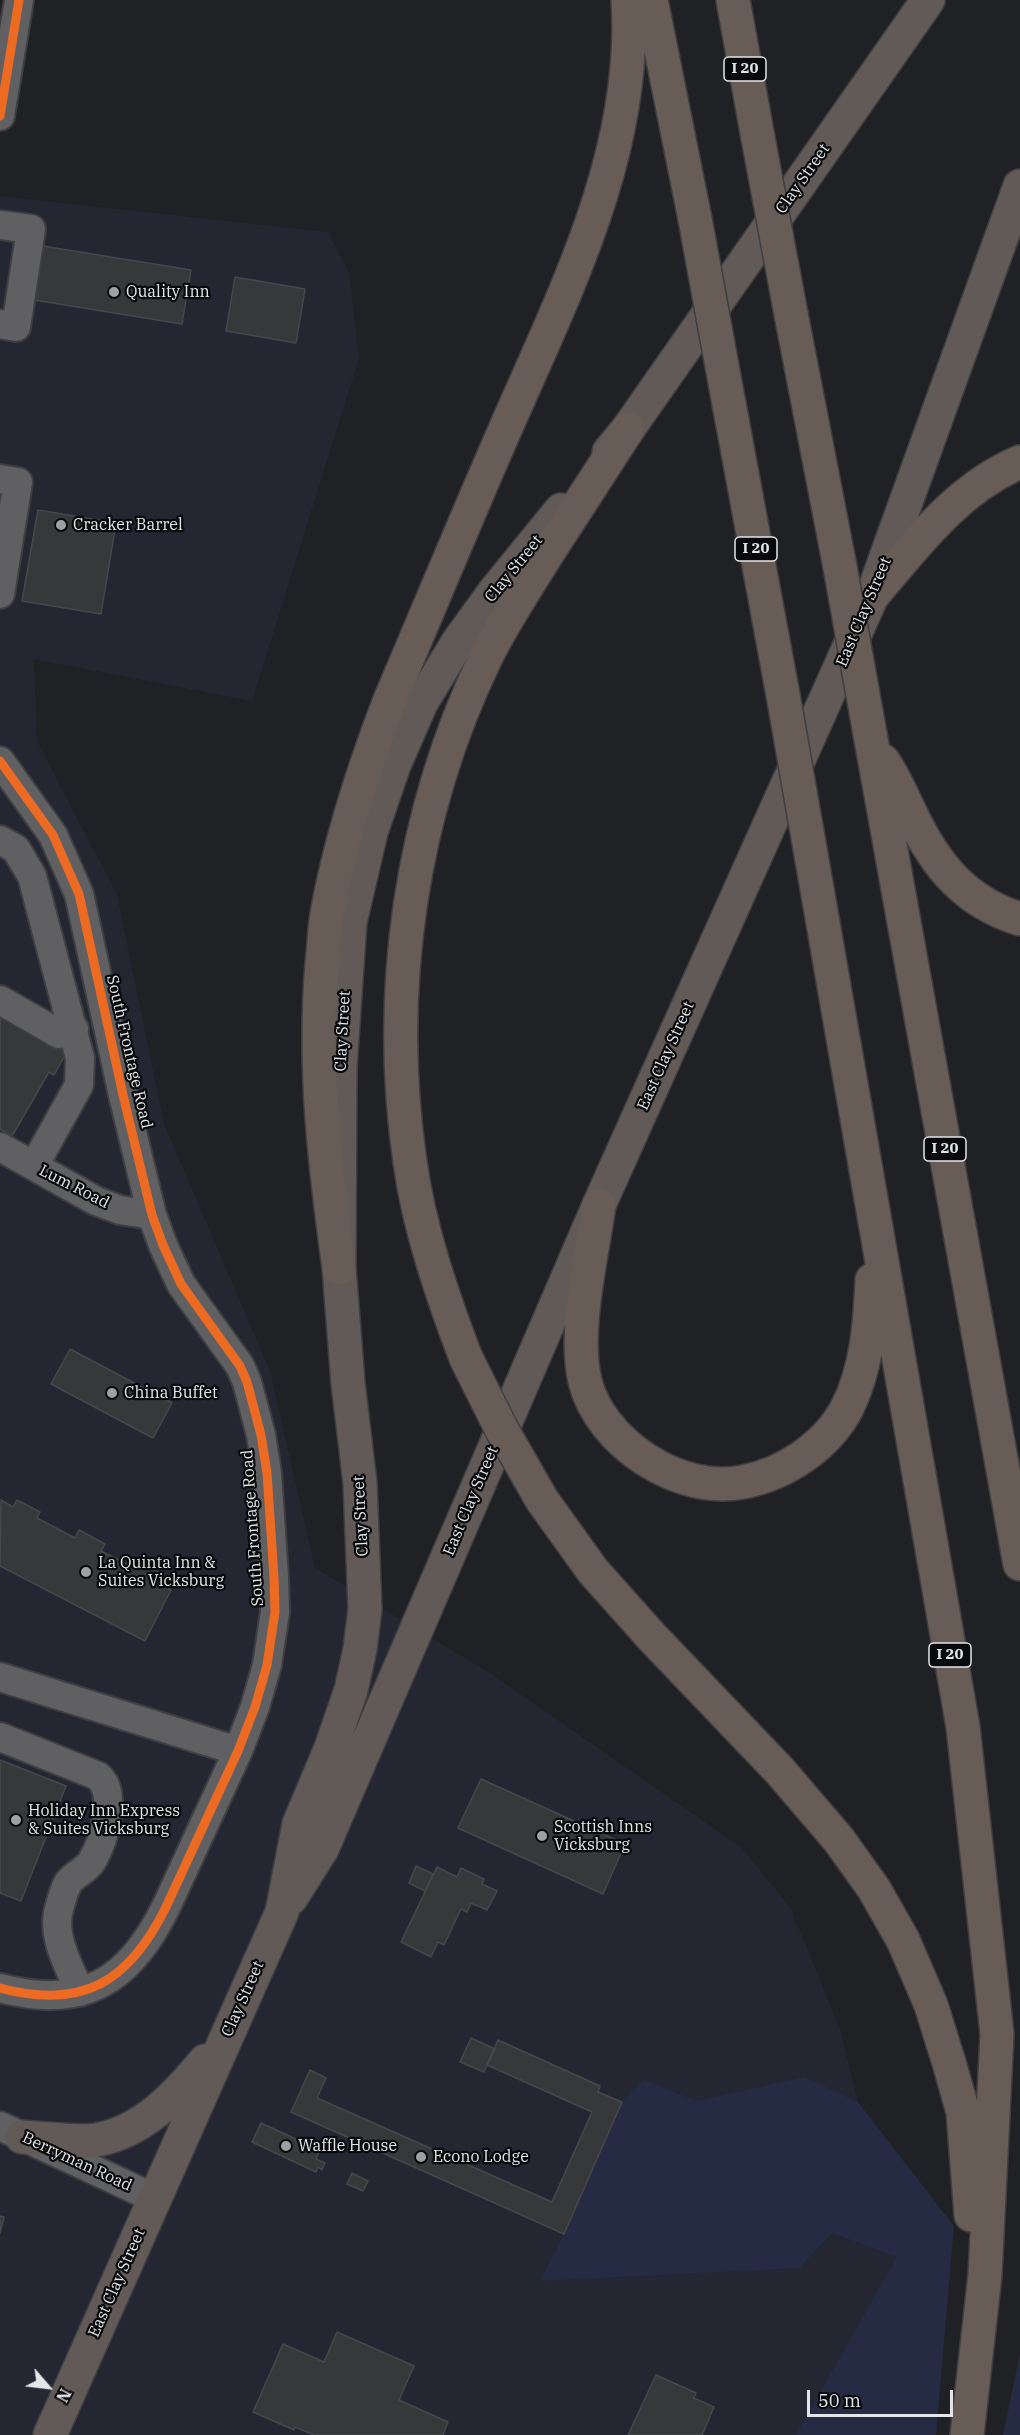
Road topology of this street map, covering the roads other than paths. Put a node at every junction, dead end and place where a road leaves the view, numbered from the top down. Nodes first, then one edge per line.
1 (19, 0) edge
2 (628, 0) edge
3 (651, 0) edge
4 (733, 0) edge
5 (928, 0) edge
6 (0, 116) edge
7 (1020, 186) edge
8 (0, 225) edge
9 (0, 324) edge
10 (628, 429) junction
11 (1020, 462) edge
12 (0, 479) edge
13 (0, 594) edge
14 (872, 596) junction
15 (870, 739) junction
16 (0, 762) edge
17 (0, 840) edge
18 (1020, 919) edge
19 (0, 1000) edge
20 (74, 1029) junction
21 (0, 1147) edge
22 (34, 1166) junction
23 (599, 1205) junction
24 (152, 1215) junction
25 (875, 1221) junction
26 (339, 1268) junction
27 (1020, 1564) edge
28 (0, 1677) edge
29 (0, 1737) edge
30 (238, 1750) junction
31 (282, 1912) junction
32 (0, 1988) edge
33 (80, 1992) junction
34 (226, 2036) junction
35 (11, 2131) edge
36 (154, 2198) junction
37 (985, 2275) junction
38 (50, 2435) edge
39 (967, 2435) edge

1 - 6 street
2 - 26 highway
3 - 25 highway, I 20, bridge
4 - 15 highway, I 20, bridge
5 - 10 main road, Clay Street
7 - 14 main road, East Clay Street
8 - 9 street
10 - 26 main road, Clay Street
10 - 37 highway, bridge
11 - 14 highway
12 - 13 street
14 - 23 main road, East Clay Street
15 - 18 highway
15 - 27 highway, I 20
16 - 24 street, South Frontage Road
17 - 20 street
19 - 20 street
20 - 22 street
21 - 22 street, Lum Road
22 - 24 street, Lum Road
23 - 25 highway
23 - 31 main road, East Clay Street
24 - 30 street, South Frontage Road
25 - 37 highway, I 20
26 - 31 main road, Clay Street
28 - 30 street
29 - 33 street
30 - 33 street, South Frontage Road
31 - 34 main road, Clay Street
32 - 33 street, South Frontage Road
34 - 35 main road
34 - 36 main road, Clay Street
35 - 36 street, Berryman Road
36 - 38 main road, East Clay Street
37 - 39 highway, I 20

